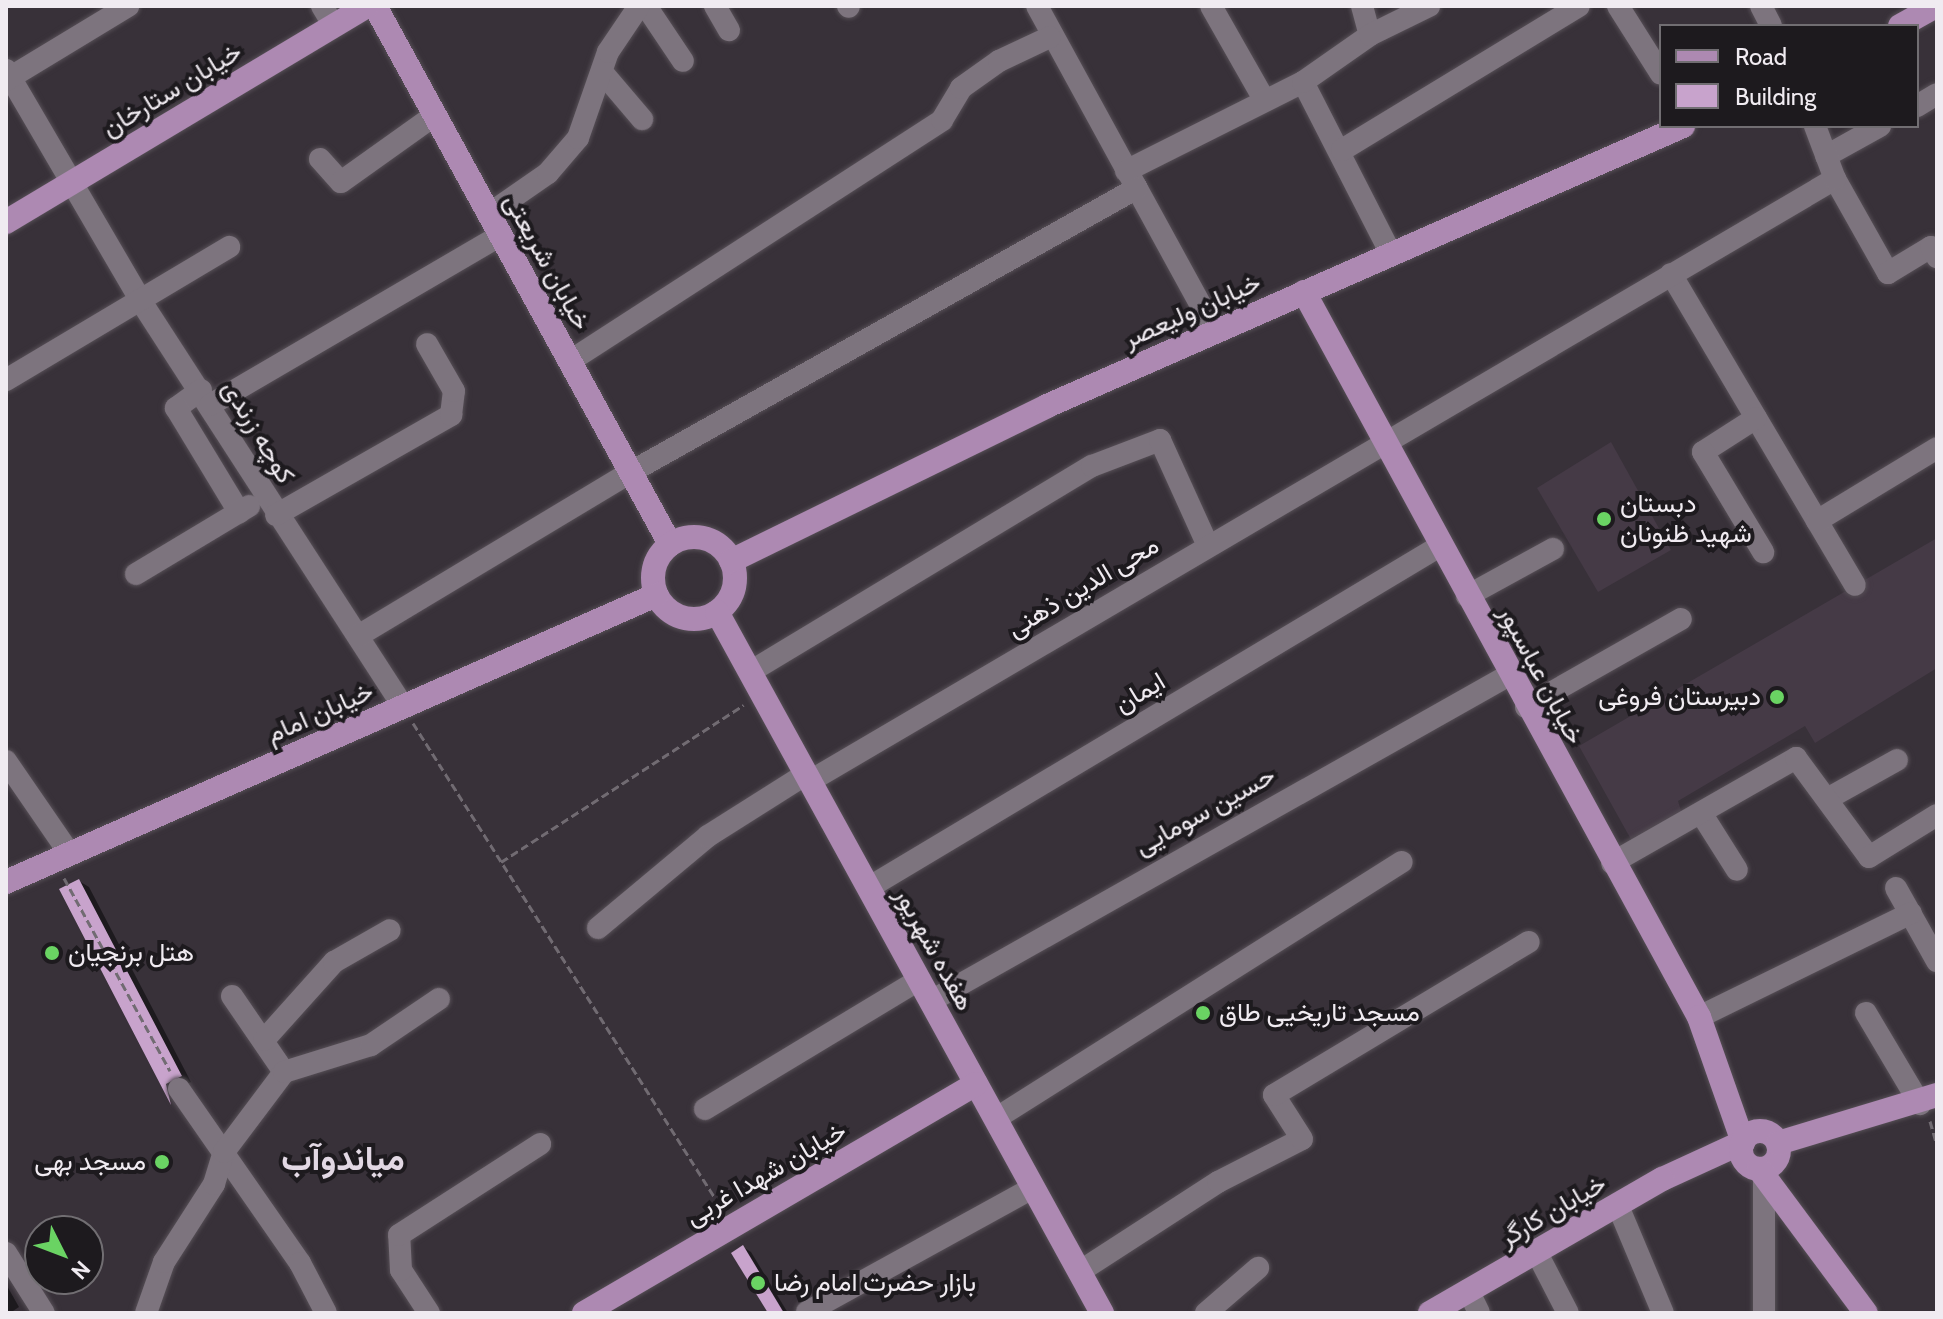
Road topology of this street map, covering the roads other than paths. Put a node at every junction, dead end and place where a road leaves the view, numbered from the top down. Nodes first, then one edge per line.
1 (128, 6) edge
2 (367, 6) edge
3 (375, 6) edge
4 (639, 6) edge
5 (646, 6) edge
6 (715, 6) edge
7 (1037, 6) edge
8 (1211, 6) edge
9 (1362, 6) edge
10 (1429, 6) edge
11 (1579, 6) edge
12 (1618, 6) edge
13 (1761, 6) edge
14 (1936, 6) edge
15 (328, 16) edge
16 (1770, 24) edge
17 (1904, 24) edge
18 (729, 30) dead end
19 (1370, 35) junction
20 (1050, 37) junction
21 (683, 61) dead end
22 (1659, 71) edge
23 (602, 72) junction
24 (8, 76) edge
25 (1303, 82) junction
26 (1937, 94) edge
27 (1265, 101) junction
28 (1919, 105) edge
29 (435, 115) junction
30 (642, 119) dead end
31 (1678, 128) edge
32 (1816, 128) edge
33 (1876, 128) edge
34 (1342, 150) junction
35 (1826, 156) junction
36 (320, 159) dead end
37 (1131, 179) junction
38 (1835, 179) junction
39 (70, 184) junction
40 (6, 222) edge
41 (495, 224) junction
42 (229, 247) dead end
43 (1391, 254) junction
44 (1937, 257) edge
45 (1671, 274) junction
46 (1304, 292) junction
47 (142, 303) junction
48 (1215, 331) junction
49 (427, 344) dead end
50 (570, 361) junction
51 (6, 380) edge
52 (206, 398) junction
53 (1756, 418) junction
54 (1384, 441) junction
55 (1937, 448) edge
56 (631, 472) junction
57 (270, 506) junction
58 (239, 512) junction
59 (1817, 521) junction
60 (670, 544) junction
61 (1208, 546) junction
62 (1440, 546) junction
63 (1553, 549) dead end
64 (1763, 552) dead end
65 (731, 561) junction
66 (136, 574) dead end
67 (1855, 585) dead end
68 (656, 595) junction
69 (1467, 596) junction
70 (717, 612) junction
71 (1681, 619) dead end
72 (358, 636) junction
73 (750, 672) junction
74 (1509, 675) junction
75 (403, 707) junction
76 (1526, 707) junction
77 (1897, 760) dead end
78 (6, 761) edge
79 (808, 777) junction
80 (1827, 799) junction
81 (1701, 813) junction
82 (1937, 814) edge
83 (62, 857) junction
84 (1402, 862) dead end
85 (1612, 863) junction
86 (1737, 870) dead end
87 (6, 882) edge
88 (868, 888) junction
89 (1896, 888) dead end
90 (1911, 913) junction
91 (598, 928) dead end
92 (390, 930) dead end
93 (1529, 942) dead end
94 (1937, 961) edge
95 (919, 980) junction
96 (232, 996) dead end
97 (439, 999) dead end
98 (931, 1001) junction
99 (1866, 1013) dead end
100 (1699, 1017) junction
101 (264, 1040) junction
102 (284, 1072) junction
103 (976, 1084) junction
104 (1725, 1086) junction
105 (179, 1089) road end
106 (1927, 1100) edge
107 (705, 1109) dead end
108 (995, 1119) junction
109 (1743, 1142) junction
110 (540, 1144) dead end
111 (224, 1152) junction
112 (1767, 1158) junction
113 (1707, 1160) junction
114 (1033, 1188) junction
115 (1618, 1206) junction
116 (6, 1253) edge
117 (1538, 1255) junction
118 (1258, 1268) dead end
119 (1079, 1272) junction
120 (1468, 1290) junction
121 (807, 1312) edge
122 (44, 1313) edge
123 (146, 1313) edge
124 (326, 1313) edge
125 (429, 1313) edge
126 (584, 1313) edge
127 (1102, 1313) edge
128 (1206, 1313) edge
129 (1430, 1313) edge
130 (1479, 1313) edge
131 (1568, 1313) edge
132 (1663, 1313) edge
133 (1764, 1313) edge
134 (1866, 1313) edge

1 - 24 street
2 - 15 main road, خیابان ستارخان
3 - 29 main road, خیابان شریعتی
4 - 23 street
5 - 21 street
6 - 18 street
7 - 20 street
8 - 27 street
9 - 19 street
10 - 19 street
11 - 34 street
12 - 22 street
13 - 16 street
14 - 17 main road
15 - 39 main road, خیابان ستارخان
19 - 25 street
20 - 37 street
20 - 50 street
23 - 30 street
23 - 41 street
24 - 39 street, کوچه زرندی
25 - 27 street
25 - 34 street
26 - 28 street
27 - 37 street
29 - 36 street
29 - 41 main road, خیابان شریعتی
31 - 43 main road, خیابان ولیعصر
32 - 35 street
33 - 35 street
34 - 43 street
35 - 38 street
37 - 48 street
37 - 56 street
38 - 44 street
38 - 45 street, محی الدین ذهنی
39 - 40 main road, خیابان ستارخان
39 - 47 street, کوچه زرندی
41 - 50 main road, خیابان شریعتی
41 - 52 street
42 - 47 street
43 - 46 main road, خیابان ولیعصر
45 - 53 street
45 - 54 street, محی الدین ذهنی
46 - 48 main road, خیابان ولیعصر
46 - 54 main road, خیابان عباسپور
47 - 51 street
47 - 52 street, کوچه زرندی
48 - 65 main road, خیابان ولیعصر
49 - 57 street
50 - 56 main road, خیابان شریعتی
52 - 57 street, کوچه زرندی
52 - 58 street
53 - 59 street
53 - 64 street
54 - 61 street, محی الدین ذهنی
54 - 62 main road, خیابان عباسپور
55 - 59 street
56 - 60 main road, خیابان شریعتی
56 - 72 street
57 - 58 street
57 - 72 street, کوچه زرندی
58 - 66 street
59 - 67 street
60 - 65 main road
60 - 68 main road
61 - 73 street
61 - 79 street, محی الدین ذهنی
62 - 69 main road, خیابان عباسپور
62 - 88 street, ایمان
63 - 69 street
65 - 70 main road
68 - 70 main road
68 - 75 main road, خیابان امام
69 - 74 main road, خیابان عباسپور
70 - 73 main road, هفده شهریور
71 - 76 street
72 - 75 street, کوچه زرندی
73 - 79 main road, هفده شهریور
74 - 76 main road, خیابان عباسپور
74 - 98 street, حسین سومایی
75 - 83 main road, خیابان امام
76 - 85 main road, خیابان عباسپور
77 - 80 street
78 - 83 street
79 - 88 main road, هفده شهریور
79 - 91 street, محی الدین ذهنی
80 - 81 street
80 - 82 street
81 - 85 street
81 - 86 street
83 - 87 main road, خیابان امام
84 - 108 street
85 - 100 main road, خیابان عباسپور
88 - 95 main road, هفده شهریور
89 - 90 street
90 - 94 street
90 - 100 street
92 - 101 street
93 - 119 street
95 - 98 main road, هفده شهریور
95 - 107 street
96 - 101 street
97 - 102 street
98 - 103 main road, هفده شهریور
99 - 106 street
100 - 104 main road, خیابان عباسپور
101 - 102 street
102 - 111 street
103 - 108 main road, هفده شهریور
103 - 126 main road, خیابان شهدا غربی
104 - 109 main road, خیابان عباسپور
104 - 112 main road, خیابان عباسپور
105 - 111 street
106 - 112 main road
108 - 114 main road, هفده شهریور
109 - 112 main road, خیابان عباسپور
109 - 113 main road, خیابان کارگر
110 - 125 street
111 - 123 street
111 - 124 street
112 - 113 main road
112 - 133 street
112 - 134 main road, خیابان عباسپور
113 - 115 main road, خیابان کارگر
114 - 119 main road, هفده شهریور
114 - 121 street
115 - 117 main road, خیابان کارگر
115 - 132 street
116 - 122 street
117 - 120 main road, خیابان کارگر
117 - 131 street
118 - 128 street
119 - 127 main road, هفده شهریور
120 - 129 main road, خیابان کارگر
120 - 130 street

